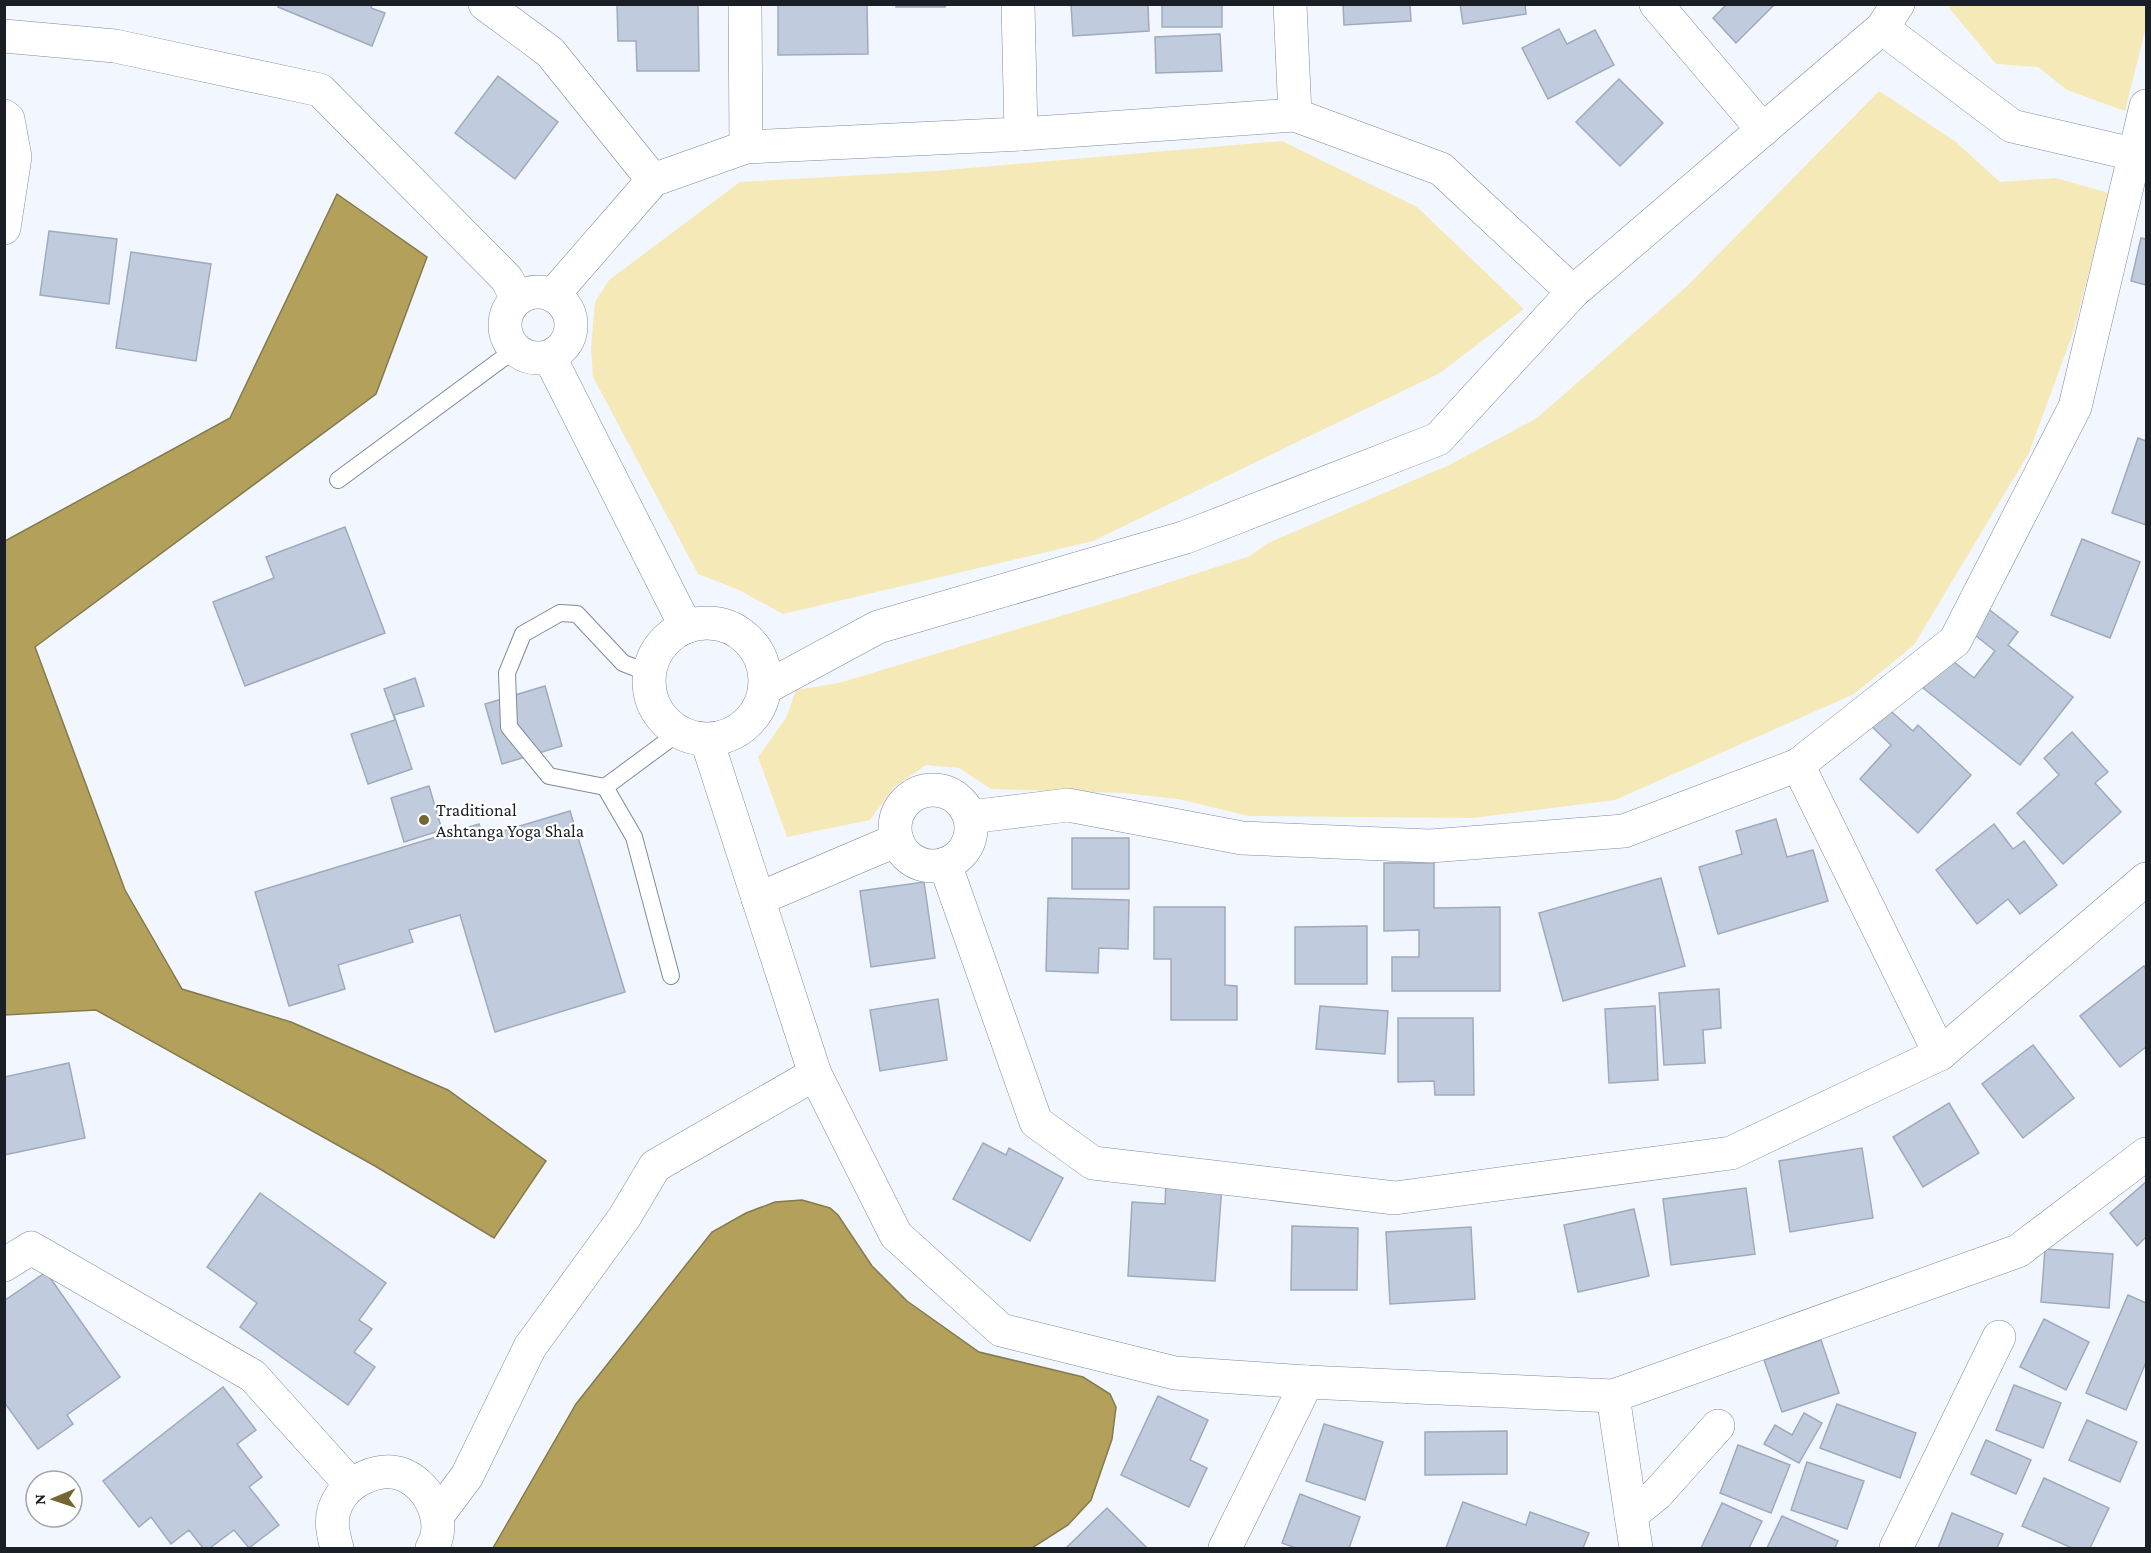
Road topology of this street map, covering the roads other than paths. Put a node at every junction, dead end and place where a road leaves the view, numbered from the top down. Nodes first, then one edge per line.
1 (484, 4) edge
2 (745, 4) edge
3 (1018, 4) edge
4 (1290, 4) edge
5 (1656, 4) edge
6 (1890, 16) edge
7 (4, 36) edge
8 (2146, 106) edge
9 (1295, 115) junction
10 (4, 116) edge
11 (1763, 130) junction
12 (1021, 134) junction
13 (747, 147) junction
14 (2140, 156) edge
15 (653, 180) junction
16 (4, 228) edge
17 (1573, 292) junction
18 (553, 295) junction
19 (517, 298) junction
20 (514, 350) junction
21 (550, 357) junction
22 (338, 480) dead end
23 (686, 627) junction
24 (649, 673) junction
25 (765, 688) junction
26 (693, 737) junction
27 (1798, 765) junction
28 (605, 787) junction
29 (970, 817) junction
30 (897, 840) junction
31 (945, 864) junction
32 (2146, 879) edge
33 (758, 899) junction
34 (671, 976) dead end
35 (1940, 1054) junction
36 (814, 1074) junction
37 (2146, 1154) edge
38 (4, 1265) edge
39 (1999, 1337) dead end
40 (1307, 1382) junction
41 (1613, 1396) junction
42 (1718, 1426) dead end
43 (351, 1485) junction
44 (438, 1515) junction
45 (1631, 1515) junction
46 (337, 1548) edge
47 (432, 1548) edge
48 (1226, 1548) edge
49 (1636, 1548) edge
50 (1896, 1548) edge

1 - 15 street
2 - 13 street
3 - 12 street
4 - 9 street
5 - 11 street
6 - 11 street
6 - 14 street
7 - 19 street
8 - 14 street
9 - 12 street
9 - 17 street
10 - 16 street
11 - 17 street
12 - 13 street
13 - 15 street
14 - 27 street
15 - 18 street
17 - 25 street
18 - 19 street
18 - 21 street
19 - 20 street
20 - 21 street
20 - 22 lane
21 - 23 street
23 - 24 street
23 - 25 street
24 - 26 street
24 - 28 lane
25 - 26 street
26 - 28 lane
26 - 33 street
27 - 29 street
27 - 35 street
28 - 34 lane
29 - 30 street
29 - 31 street
30 - 31 street
30 - 33 street
31 - 35 street
32 - 35 street
33 - 36 street
36 - 40 street
36 - 44 street
37 - 41 street
38 - 43 street
39 - 50 street
40 - 41 street
40 - 48 street
41 - 45 street
42 - 45 street
43 - 44 street
43 - 46 street
44 - 47 street
45 - 49 street

